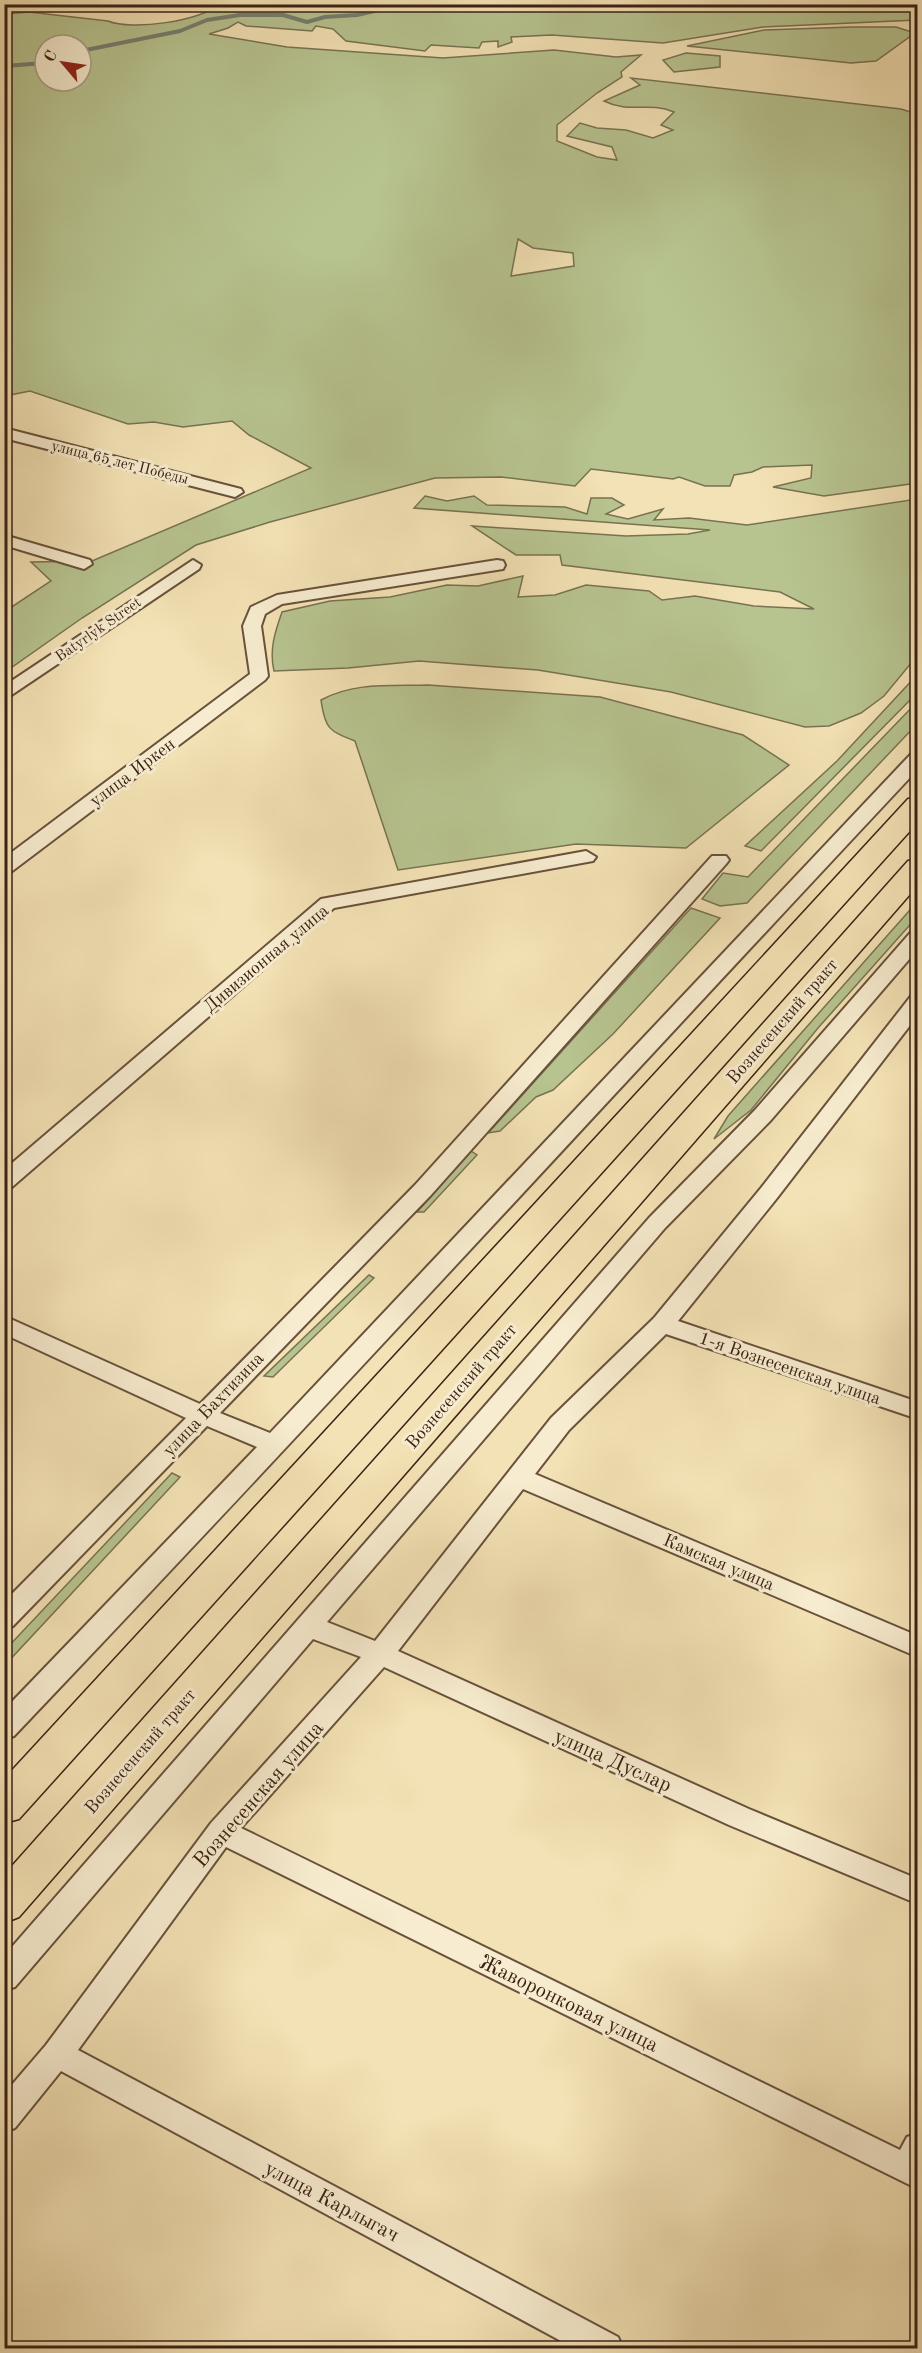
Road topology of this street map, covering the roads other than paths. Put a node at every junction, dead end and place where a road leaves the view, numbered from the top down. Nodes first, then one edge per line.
1 (4, 433) edge
2 (235, 492) dead end
3 (4, 540) edge
4 (84, 564) dead end
5 (193, 565) dead end
6 (498, 565) dead end
7 (4, 695) edge
8 (918, 758) edge
9 (918, 805) edge
10 (586, 856) dead end
11 (719, 860) dead end
12 (918, 867) edge
13 (4, 868) edge
14 (918, 936) edge
15 (918, 1000) edge
16 (4, 1182) edge
17 (4, 1324) edge
18 (662, 1324) junction
19 (918, 1412) edge
20 (202, 1415) junction
21 (275, 1444) junction
22 (519, 1478) junction
23 (4, 1619) edge
24 (309, 1626) junction
25 (918, 1647) edge
26 (380, 1654) junction
27 (4, 1728) edge
28 (4, 1807) edge
29 (221, 1831) junction
30 (918, 1892) edge
31 (4, 1905) edge
32 (4, 1977) edge
33 (57, 2054) junction
34 (4, 2118) edge
35 (914, 2164) edge
36 (606, 2349) edge

1 - 2 street, улица 65 лет Победы
3 - 4 street
5 - 7 street, Batyrlyk Street
6 - 13 street, улица Иркен
8 - 21 street
9 - 28 main road
10 - 16 street, Дивизионная улица
11 - 20 street, улица Бахтизина
12 - 31 main road, Вознесенский тракт
14 - 24 street
15 - 18 street, Вознесенская улица
17 - 20 street
18 - 19 street, 1-я Вознесенская улица
18 - 22 street, Вознесенская улица
20 - 21 street
20 - 23 street, улица Бахтизина
21 - 27 street
22 - 25 street, Камская улица
22 - 26 street, Вознесенская улица
24 - 26 street, улица Дуслар
24 - 32 street
26 - 29 street, Вознесенская улица
26 - 30 street, улица Дуслар
29 - 33 street, Вознесенская улица
29 - 35 street, Жаворонковая улица
33 - 34 street, Вознесенская улица
33 - 36 street, улица Карлыгач

